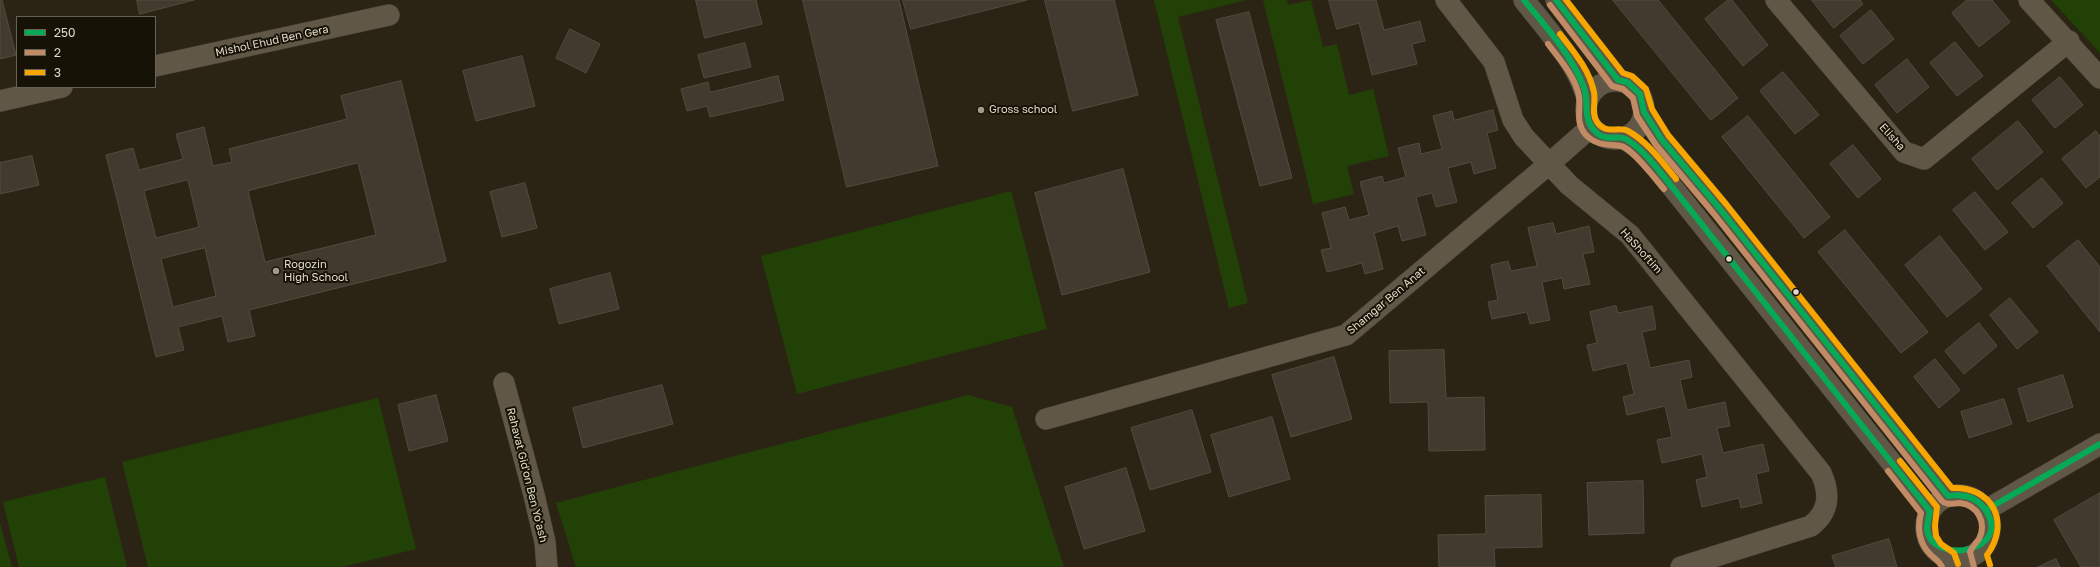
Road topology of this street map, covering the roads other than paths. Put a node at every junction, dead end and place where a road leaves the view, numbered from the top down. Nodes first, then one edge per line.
1 (1446, 0) edge
2 (1524, 0) edge
3 (1556, 0) edge
4 (1776, 0) edge
5 (2029, 0) edge
6 (389, 15) dead end
7 (2069, 41) junction
8 (156, 66) edge
9 (2100, 78) edge
10 (1618, 80) junction
11 (58, 88) edge
12 (1587, 98) junction
13 (0, 101) edge
14 (1644, 112) junction
15 (1591, 127) junction
16 (1624, 138) junction
17 (1549, 164) junction
18 (504, 383) dead end
19 (1046, 419) dead end
20 (2100, 444) edge
21 (1948, 496) junction
22 (1986, 510) junction
23 (1930, 511) junction
24 (1980, 560) edge
25 (1949, 562) edge
26 (547, 567) edge
27 (1681, 567) edge

1 - 17 street, HaShoftim
2 - 12 street
3 - 10 street
4 - 7 street, Elisha
5 - 7 street
6 - 8 street, Mishol Ehud Ben Gera
7 - 9 street
10 - 12 street
10 - 14 street
11 - 13 street
12 - 15 street
14 - 16 street
14 - 21 street
15 - 16 street
15 - 17 street, Shamgar Ben Anat
16 - 23 street
17 - 19 street, Shamgar Ben Anat
17 - 27 street, HaShoftim
18 - 26 street, Rahavat Gid'on Ben Yo'ash
20 - 22 street
21 - 22 street
21 - 23 street
22 - 24 street
23 - 25 street
24 - 25 street

